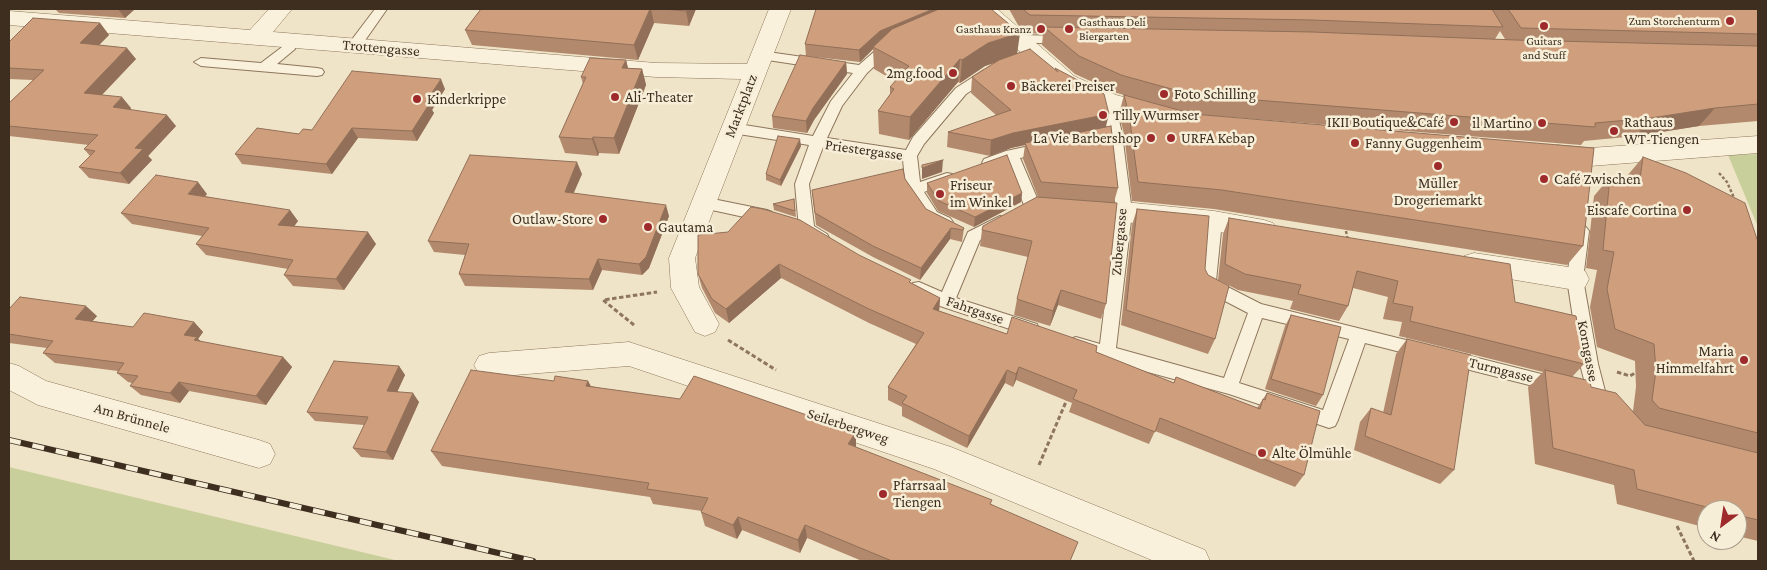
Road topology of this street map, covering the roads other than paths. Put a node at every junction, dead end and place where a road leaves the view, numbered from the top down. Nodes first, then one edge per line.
1 (11, 9) edge
2 (281, 9) edge
3 (381, 9) edge
4 (780, 9) edge
5 (974, 10) edge
6 (9, 12) edge
7 (9, 18) edge
8 (256, 36) junction
9 (289, 40) junction
10 (902, 40) edge
11 (1077, 40) edge
12 (354, 46) junction
13 (1024, 52) junction
14 (201, 62) dead end
15 (757, 63) junction
16 (264, 67) junction
17 (1000, 68) edge
18 (862, 70) junction
19 (317, 72) dead end
20 (1108, 101) junction
21 (1178, 121) edge
22 (732, 128) junction
23 (1115, 134) junction
24 (1096, 138) edge
25 (817, 143) junction
26 (1758, 144) edge
27 (1058, 145) edge
28 (1531, 152) edge
29 (1011, 154) junction
30 (910, 156) junction
31 (976, 167) edge
32 (958, 174) edge
33 (914, 190) junction
34 (703, 203) junction
35 (1032, 205) junction
36 (1050, 206) edge
37 (1115, 212) junction
38 (1583, 213) edge
39 (1214, 221) junction
40 (807, 229) junction
41 (1291, 234) edge
42 (974, 236) junction
43 (832, 244) edge
44 (1448, 259) edge
45 (902, 280) edge
46 (1575, 280) junction
47 (946, 301) junction
48 (1257, 310) junction
49 (705, 324) dead end
50 (1043, 333) edge
51 (1360, 335) junction
52 (1060, 339) edge
53 (1106, 354) junction
54 (489, 365) dead end
55 (9, 375) edge
56 (1229, 387) junction
57 (1597, 395) junction
58 (1620, 420) edge
59 (259, 454) dead end
60 (1193, 561) edge

1 - 6 street
2 - 8 street
3 - 12 lane
4 - 15 street, Marktplatz
5 - 13 street
7 - 8 street, Trottengasse
8 - 9 street, Trottengasse
9 - 12 street, Trottengasse
9 - 16 lane
10 - 18 lane
11 - 13 lane
12 - 15 street, Trottengasse
13 - 20 street
14 - 16 lane
15 - 18 lane
15 - 22 street, Marktplatz
16 - 19 lane
17 - 30 lane, Priestergasse
18 - 25 lane
20 - 21 street
20 - 23 lane, Zubergasse
22 - 25 lane, Priestergasse
22 - 34 street, Marktplatz
23 - 24 lane
23 - 37 lane, Zubergasse
25 - 30 lane, Priestergasse
25 - 40 lane
26 - 28 street
27 - 29 lane
29 - 31 lane
29 - 35 lane
30 - 33 lane, Priestergasse
32 - 33 lane
33 - 42 lane, Priestergasse
34 - 40 lane
34 - 49 street
35 - 36 lane
35 - 42 lane
37 - 39 street
37 - 53 lane, Zubergasse
38 - 46 lane, Korngasse
39 - 41 street
39 - 48 lane, Turmgasse
40 - 43 lane
42 - 47 lane
44 - 46 street
45 - 47 lane, Fahrgasse
46 - 57 lane, Korngasse
47 - 50 lane, Fahrgasse
48 - 51 lane, Turmgasse
48 - 56 lane
51 - 56 lane
51 - 57 lane, Turmgasse
52 - 53 lane
53 - 56 lane
54 - 60 street, Seilerbergweg
55 - 59 street, Am Brünnele
57 - 58 lane, Korngasse

